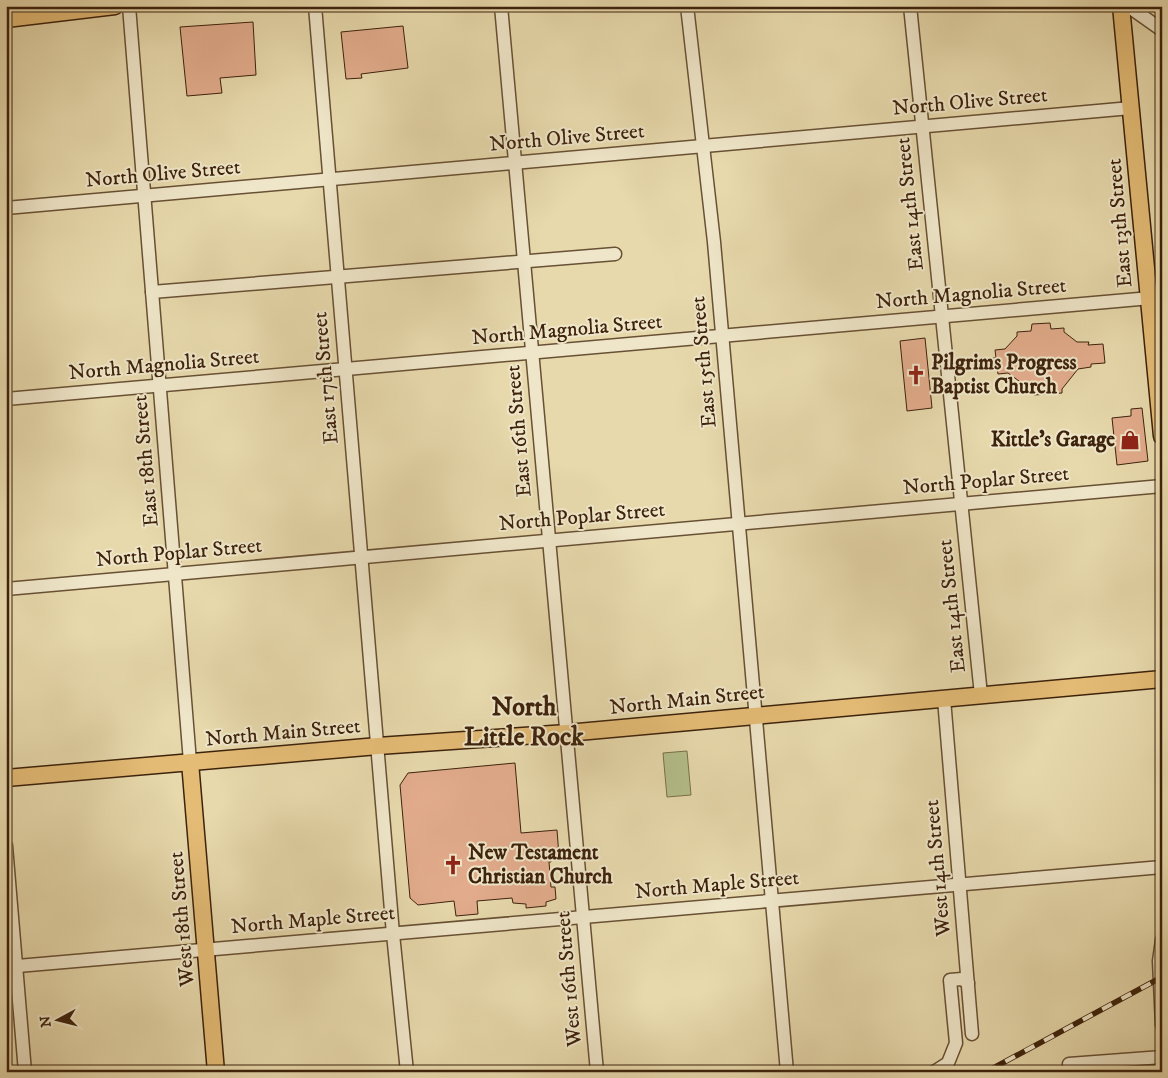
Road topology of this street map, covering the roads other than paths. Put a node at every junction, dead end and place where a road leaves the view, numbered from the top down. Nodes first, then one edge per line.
1 (115, 6) edge
2 (129, 6) edge
3 (315, 6) edge
4 (501, 6) edge
5 (687, 6) edge
6 (910, 6) edge
7 (1121, 6) edge
8 (1128, 6) edge
9 (6, 19) edge
10 (1162, 30) edge
11 (1131, 108) junction
12 (923, 127) junction
13 (702, 146) junction
14 (515, 163) junction
15 (330, 179) junction
16 (144, 196) junction
17 (6, 208) edge
18 (615, 254) dead end
19 (524, 262) junction
20 (338, 277) junction
21 (152, 292) junction
22 (1155, 298) edge
23 (942, 316) junction
24 (722, 336) junction
25 (532, 353) junction
26 (346, 369) junction
27 (160, 386) junction
28 (6, 399) edge
29 (1162, 436) edge
30 (1162, 486) edge
31 (961, 504) junction
32 (739, 523) junction
33 (549, 540) junction
34 (362, 557) junction
35 (175, 574) junction
36 (6, 589) edge
37 (1162, 679) edge
38 (980, 695) junction
39 (944, 699) junction
40 (756, 714) junction
41 (567, 733) junction
42 (378, 746) junction
43 (190, 762) junction
44 (6, 778) edge
45 (6, 846) edge
46 (1162, 867) edge
47 (960, 884) junction
48 (772, 900) junction
49 (583, 917) junction
50 (393, 934) junction
51 (1162, 940) edge
52 (206, 950) junction
53 (11, 967) edge
54 (968, 983) junction
55 (970, 1002) junction
56 (953, 1009) junction
57 (1162, 1025) edge
58 (972, 1034) dead end
59 (1162, 1057) edge
60 (24, 1072) edge
61 (216, 1072) edge
62 (407, 1072) edge
63 (597, 1072) edge
64 (787, 1072) edge
65 (934, 1072) edge
66 (1070, 1072) edge

1 - 9 main road
2 - 16 street, East 18th Street
3 - 15 street, East 17th Street
4 - 14 street, East 16th Street
5 - 13 street, East 15th Street
6 - 12 street, East 14th Street
7 - 11 main road, East 13th Street
8 - 10 street
11 - 12 street, North Olive Street
11 - 22 main road, East 13th Street
12 - 13 street, North Olive Street
12 - 23 street, East 14th Street
13 - 14 street, North Olive Street
13 - 24 street, East 15th Street
14 - 15 street, North Olive Street
14 - 19 street, East 16th Street
15 - 16 street, North Olive Street
15 - 20 street, East 17th Street
16 - 17 street, North Olive Street
16 - 21 street, East 18th Street
18 - 19 street
19 - 20 street
19 - 25 street, East 16th Street
20 - 21 street
20 - 26 street, East 17th Street
21 - 27 street, East 18th Street
22 - 23 street, North Magnolia Street
22 - 29 main road, East 13th Street
23 - 24 street, North Magnolia Street
23 - 31 street, East 14th Street
24 - 25 street, North Magnolia Street
24 - 32 street, East 15th Street
25 - 26 street, North Magnolia Street
25 - 33 street, East 16th Street
26 - 27 street, North Magnolia Street
26 - 34 street, East 17th Street
27 - 28 street, North Magnolia Street
27 - 35 street, East 18th Street
30 - 31 street, North Poplar Street
31 - 32 street, North Poplar Street
31 - 38 street, East 14th Street
32 - 33 street, North Poplar Street
32 - 40 street, East 15th Street
33 - 34 street, North Poplar Street
33 - 41 street, East 16th Street
34 - 35 street, North Poplar Street
34 - 42 street, East 17th Street
35 - 36 street, North Poplar Street
35 - 43 street, East 18th Street
37 - 38 main road, North Main Street
38 - 39 main road, North Main Street
39 - 40 main road, North Main Street
39 - 47 street, West 14th Street
40 - 41 main road, North Main Street
40 - 48 street, East 15th Street
41 - 42 main road, North Main Street
41 - 49 street, West 16th Street
42 - 43 main road, North Main Street
42 - 50 street, East 17th Street
43 - 44 main road, North Main Street
43 - 52 main road, West 18th Street
45 - 53 street
46 - 47 street, North Maple Street
47 - 48 street, North Maple Street
47 - 54 street, West 14th Street
48 - 49 street, North Maple Street
48 - 64 street, East 15th Street
49 - 50 street, North Maple Street
49 - 63 street, West 16th Street
50 - 52 street, North Maple Street
50 - 62 street, East 17th Street
51 - 57 street
52 - 53 street, North Maple Street
52 - 61 main road, West 18th Street
53 - 60 street
54 - 55 street, West 14th Street
54 - 56 street
55 - 56 street
55 - 58 street, West 14th Street
56 - 65 street
59 - 66 street

